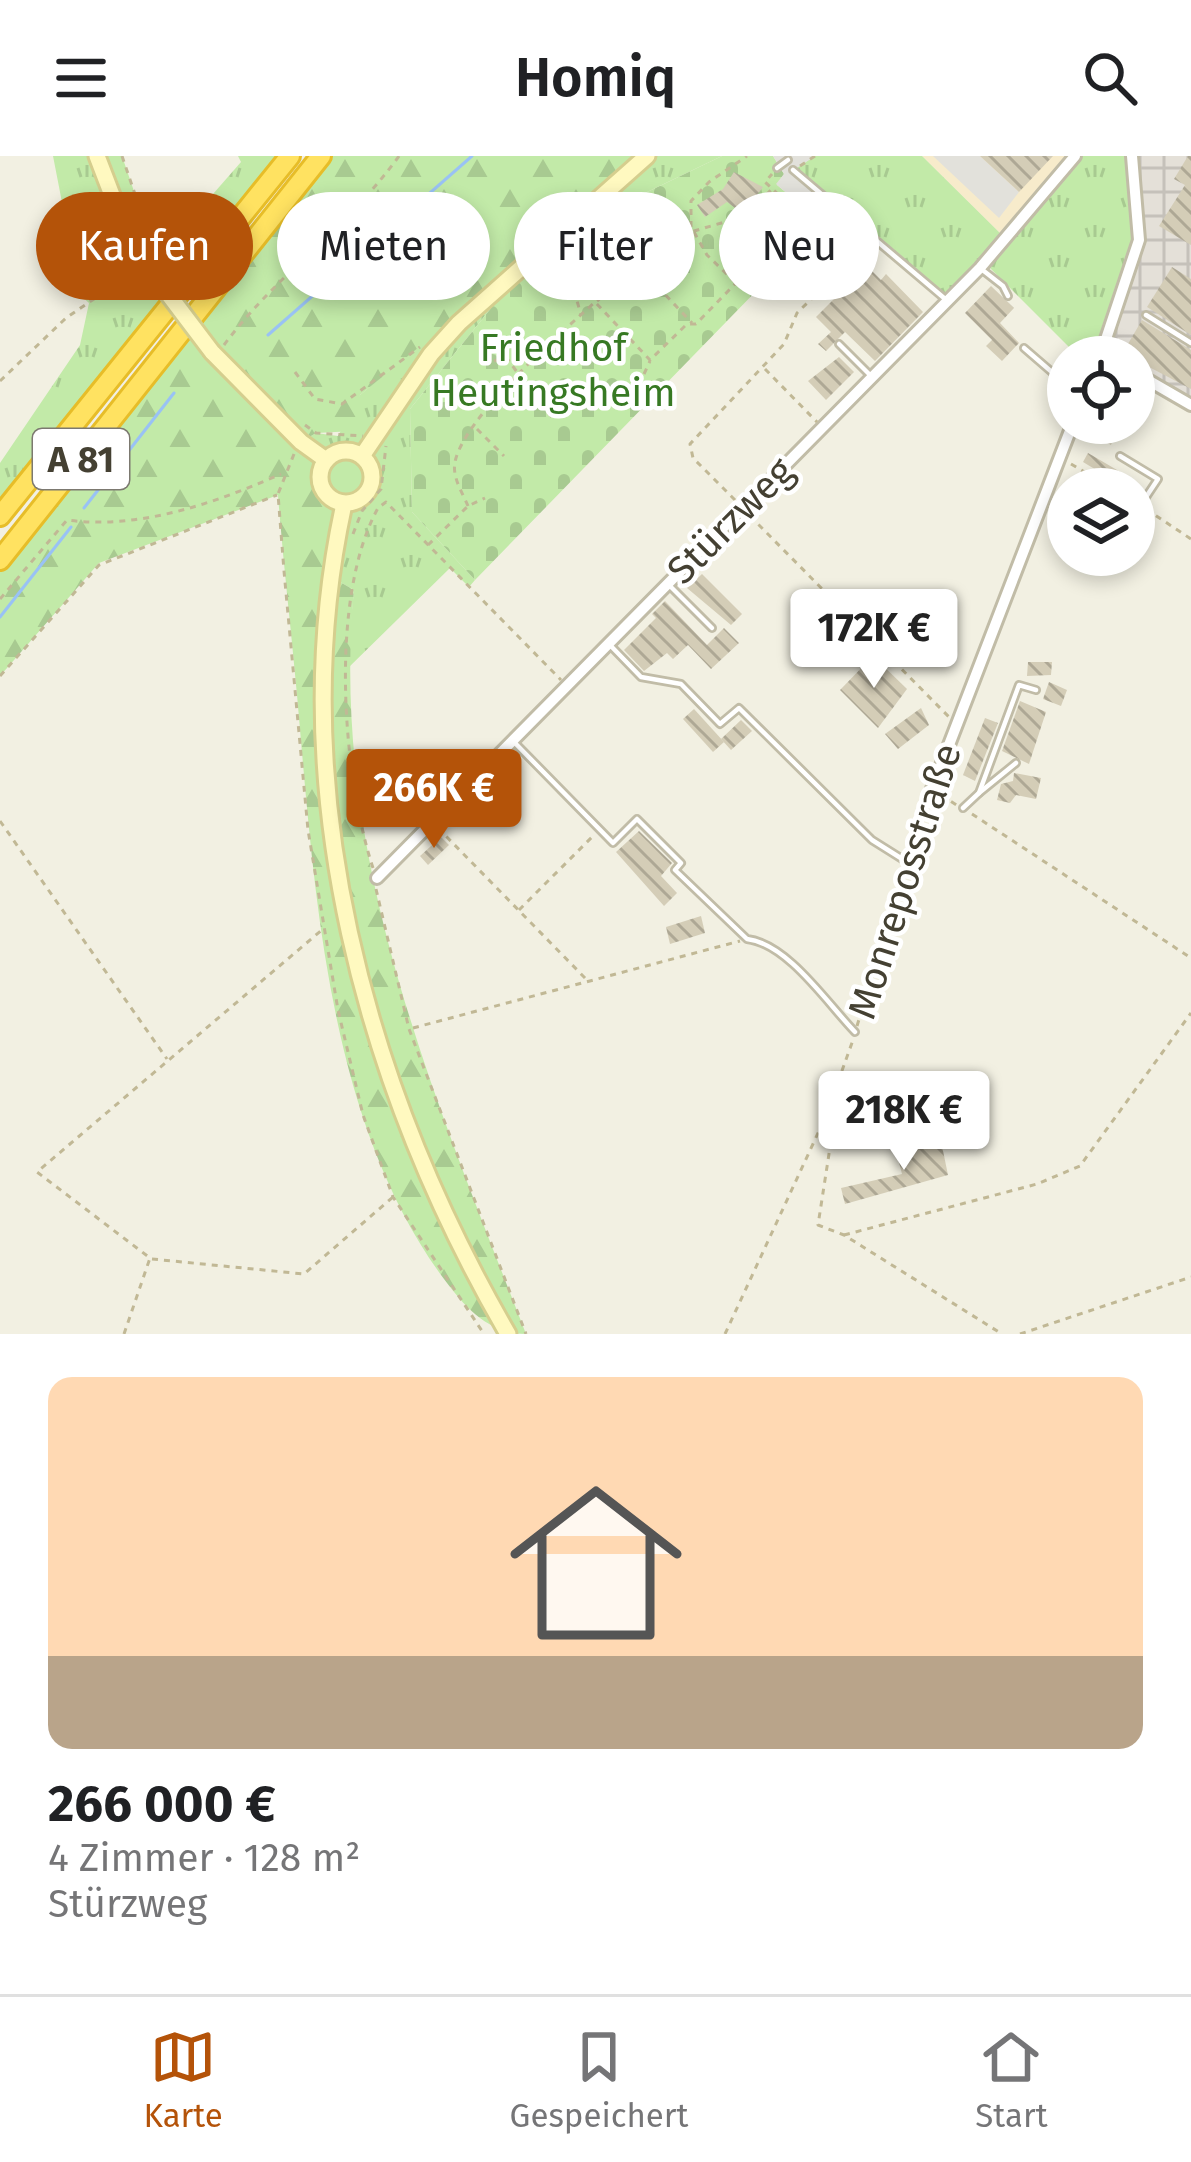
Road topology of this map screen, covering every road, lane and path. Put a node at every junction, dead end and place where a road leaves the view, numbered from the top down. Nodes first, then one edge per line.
1 (97, 156) edge
2 (122, 156) edge
3 (290, 156) edge
4 (321, 156) edge
5 (399, 156) edge
6 (647, 156) edge
7 (747, 156) edge
8 (815, 156) edge
9 (1075, 156) edge
10 (1132, 156) edge
11 (788, 160) dead end
12 (778, 168) joint
13 (793, 170) joint
14 (772, 189) junction
15 (110, 192) edge
16 (134, 192) edge
17 (769, 192) edge
18 (775, 192) edge
19 (695, 198) edge
20 (695, 234) edge
21 (885, 248) junction
22 (719, 267) edge
23 (980, 268) junction
24 (1007, 296) dead end
25 (719, 299) edge
26 (96, 300) edge
27 (177, 300) edge
28 (577, 300) edge
29 (598, 300) edge
30 (670, 300) edge
31 (948, 301) junction
32 (596, 302) junction
33 (581, 315) junction
34 (1146, 315) dead end
35 (693, 324) junction
36 (1110, 336) edge
37 (1191, 343) edge
38 (839, 344) dead end
39 (1024, 348) dead end
40 (218, 349) junction
41 (431, 354) junction
42 (650, 360) junction
43 (494, 362) dead end
44 (763, 367) junction
45 (1047, 368) edge
46 (296, 372) dead end
47 (515, 374) junction
48 (644, 374) dead end
49 (872, 377) junction
50 (0, 381) edge
51 (1155, 384) edge
52 (463, 389) dead end
53 (1191, 405) edge
54 (490, 409) junction
55 (297, 420) dead end
56 (555, 420) dead end
57 (476, 428) junction
58 (823, 428) junction
59 (1064, 444) edge
60 (373, 448) junction
61 (504, 456) dead end
62 (1059, 456) junction
63 (1120, 456) dead end
64 (326, 460) junction
65 (1079, 468) edge
66 (1140, 468) edge
67 (283, 473) dead end
68 (278, 494) dead end
69 (485, 498) dead end
70 (344, 504) junction
71 (468, 506) junction
72 (742, 508) junction
73 (0, 516) edge
74 (1155, 516) edge
75 (1191, 539) edge
76 (351, 542) dead end
77 (428, 545) junction
78 (0, 560) edge
79 (667, 583) junction
80 (0, 599) edge
81 (712, 628) dead end
82 (608, 643) junction
83 (0, 676) edge
84 (566, 686) junction
85 (1036, 690) dead end
86 (955, 723) junction
87 (513, 741) junction
88 (1016, 763) dead end
89 (932, 790) junction
90 (979, 793) junction
91 (962, 808) junction
92 (0, 820) edge
93 (433, 823) junction
94 (599, 829) junction
95 (907, 862) junction
96 (377, 878) junction
97 (518, 911) junction
98 (322, 929) dead end
99 (747, 939) junction
100 (1191, 958) edge
101 (588, 981) junction
102 (1191, 1012) edge
103 (409, 1029) junction
104 (855, 1032) junction
105 (168, 1061) junction
106 (825, 1118) junction
107 (393, 1197) dead end
108 (844, 1235) junction
109 (150, 1258) junction
110 (1191, 1277) edge
111 (124, 1334) edge
112 (508, 1334) edge
113 (526, 1334) edge
114 (725, 1334) edge
115 (1002, 1334) edge
116 (1019, 1334) edge

1 - 15 main road
2 - 16 path
3 - 73 highway, A 81
4 - 78 highway, A 81
5 - 40 path
6 - 41 main road
7 - 19 path
8 - 13 path
9 - 23 street, Stürzweg
10 - 36 street
11 - 12 lane
12 - 14 path
13 - 21 lane
14 - 17 path
14 - 18 path
20 - 22 path
21 - 31 lane
21 - 44 path
23 - 24 lane
23 - 31 street, Stürzweg
25 - 35 path
26 - 50 path
27 - 40 main road, bridge
28 - 33 path
29 - 32 path
30 - 35 path
31 - 49 street, Stürzweg
32 - 33 path
32 - 42 path
33 - 47 path
34 - 37 lane
35 - 42 path
38 - 49 lane
39 - 45 lane
40 - 64 main road
41 - 46 path
41 - 60 main road
42 - 48 path
43 - 47 path
44 - 58 path
44 - 72 path
47 - 54 path
47 - 56 path
49 - 58 street, Stürzweg
51 - 53 street
52 - 54 path
54 - 57 path
55 - 60 path
57 - 61 path
57 - 71 path
58 - 72 street, Stürzweg
59 - 62 street, Monreposstraße
60 - 64 main road
60 - 70 main road
60 - 76 path
62 - 65 path
62 - 86 street, Monreposstraße
63 - 66 lane
64 - 70 main road
67 - 80 path
68 - 83 path
69 - 71 path
70 - 112 main road
71 - 77 path
72 - 79 street, Stürzweg
72 - 86 path
74 - 75 path
77 - 84 path
77 - 96 path
79 - 81 lane
79 - 82 street, Stürzweg
82 - 84 street, Stürzweg
82 - 95 lane
84 - 87 street, Stürzweg
85 - 90 lane
86 - 89 street, Monreposstraße
87 - 93 street, Stürzweg
87 - 94 lane
88 - 90 lane
89 - 91 path
89 - 95 path, Monreposstraße
90 - 91 lane
91 - 100 path
92 - 105 path
93 - 96 street, Stürzweg
93 - 97 path
94 - 97 path
94 - 99 lane
95 - 104 path, Monreposstraße
96 - 103 path
97 - 101 path
98 - 105 path
99 - 101 path
99 - 104 lane
101 - 103 path
102 - 108 path
103 - 113 path
104 - 106 path, Monreposstraße
105 - 109 path
106 - 108 path
106 - 114 path, Monreposstraße
107 - 109 path
108 - 115 path
109 - 111 path
110 - 116 path

